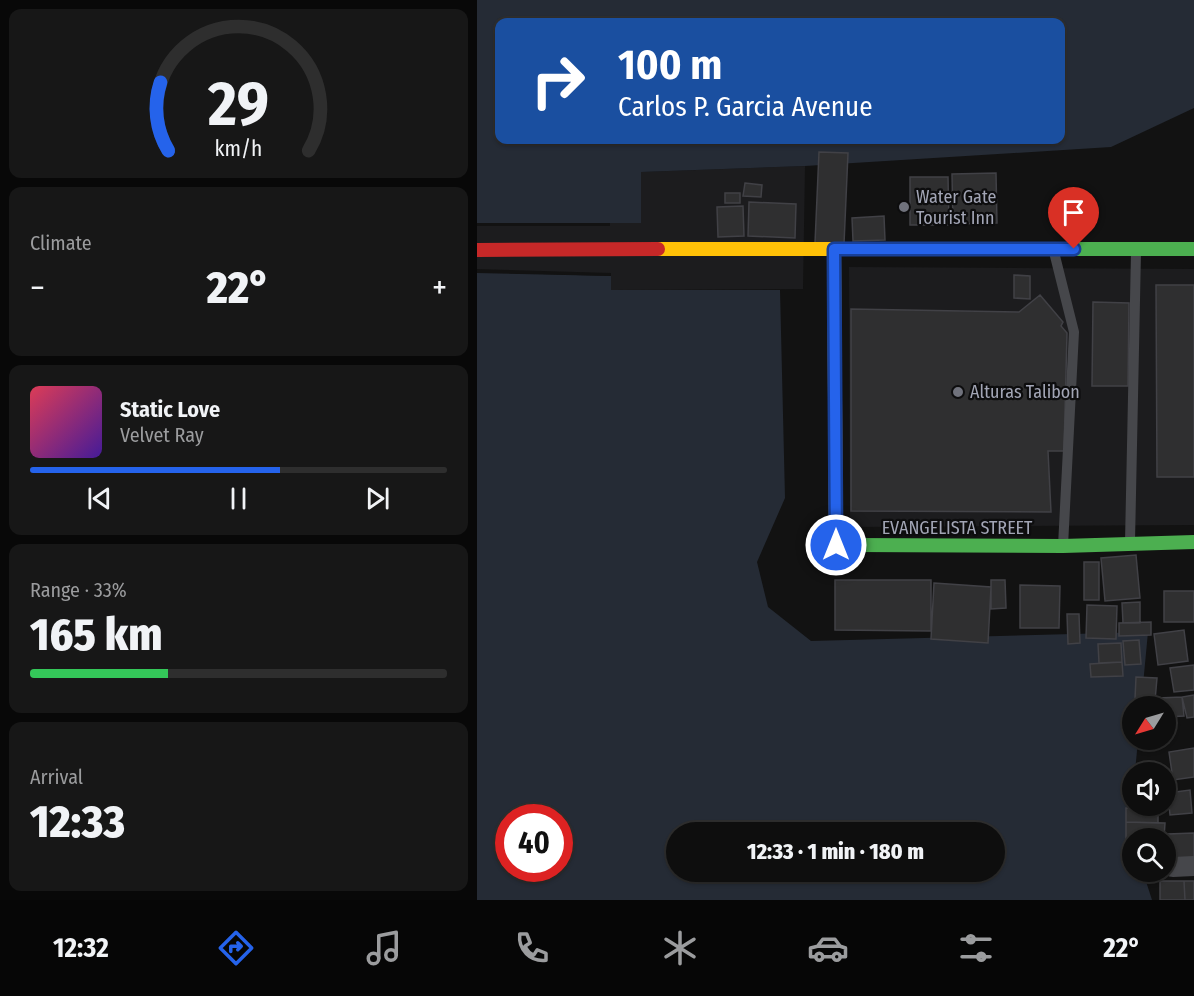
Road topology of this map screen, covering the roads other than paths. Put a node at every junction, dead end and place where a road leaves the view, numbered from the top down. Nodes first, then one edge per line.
1 (834, 249) junction
2 (1053, 249) junction
3 (1136, 249) junction
4 (1194, 249) edge
5 (477, 250) edge
6 (1194, 542) edge
7 (1130, 543) junction
8 (1063, 546) junction
9 (1194, 866) edge
10 (1176, 867) edge

1 - 2 main road
1 - 5 main road
1 - 8 main road, EVANGELISTA STREET
2 - 3 main road
2 - 8 lane
3 - 4 main road
3 - 7 lane
6 - 7 main road, EVANGELISTA STREET
7 - 8 main road, EVANGELISTA STREET
9 - 10 street

